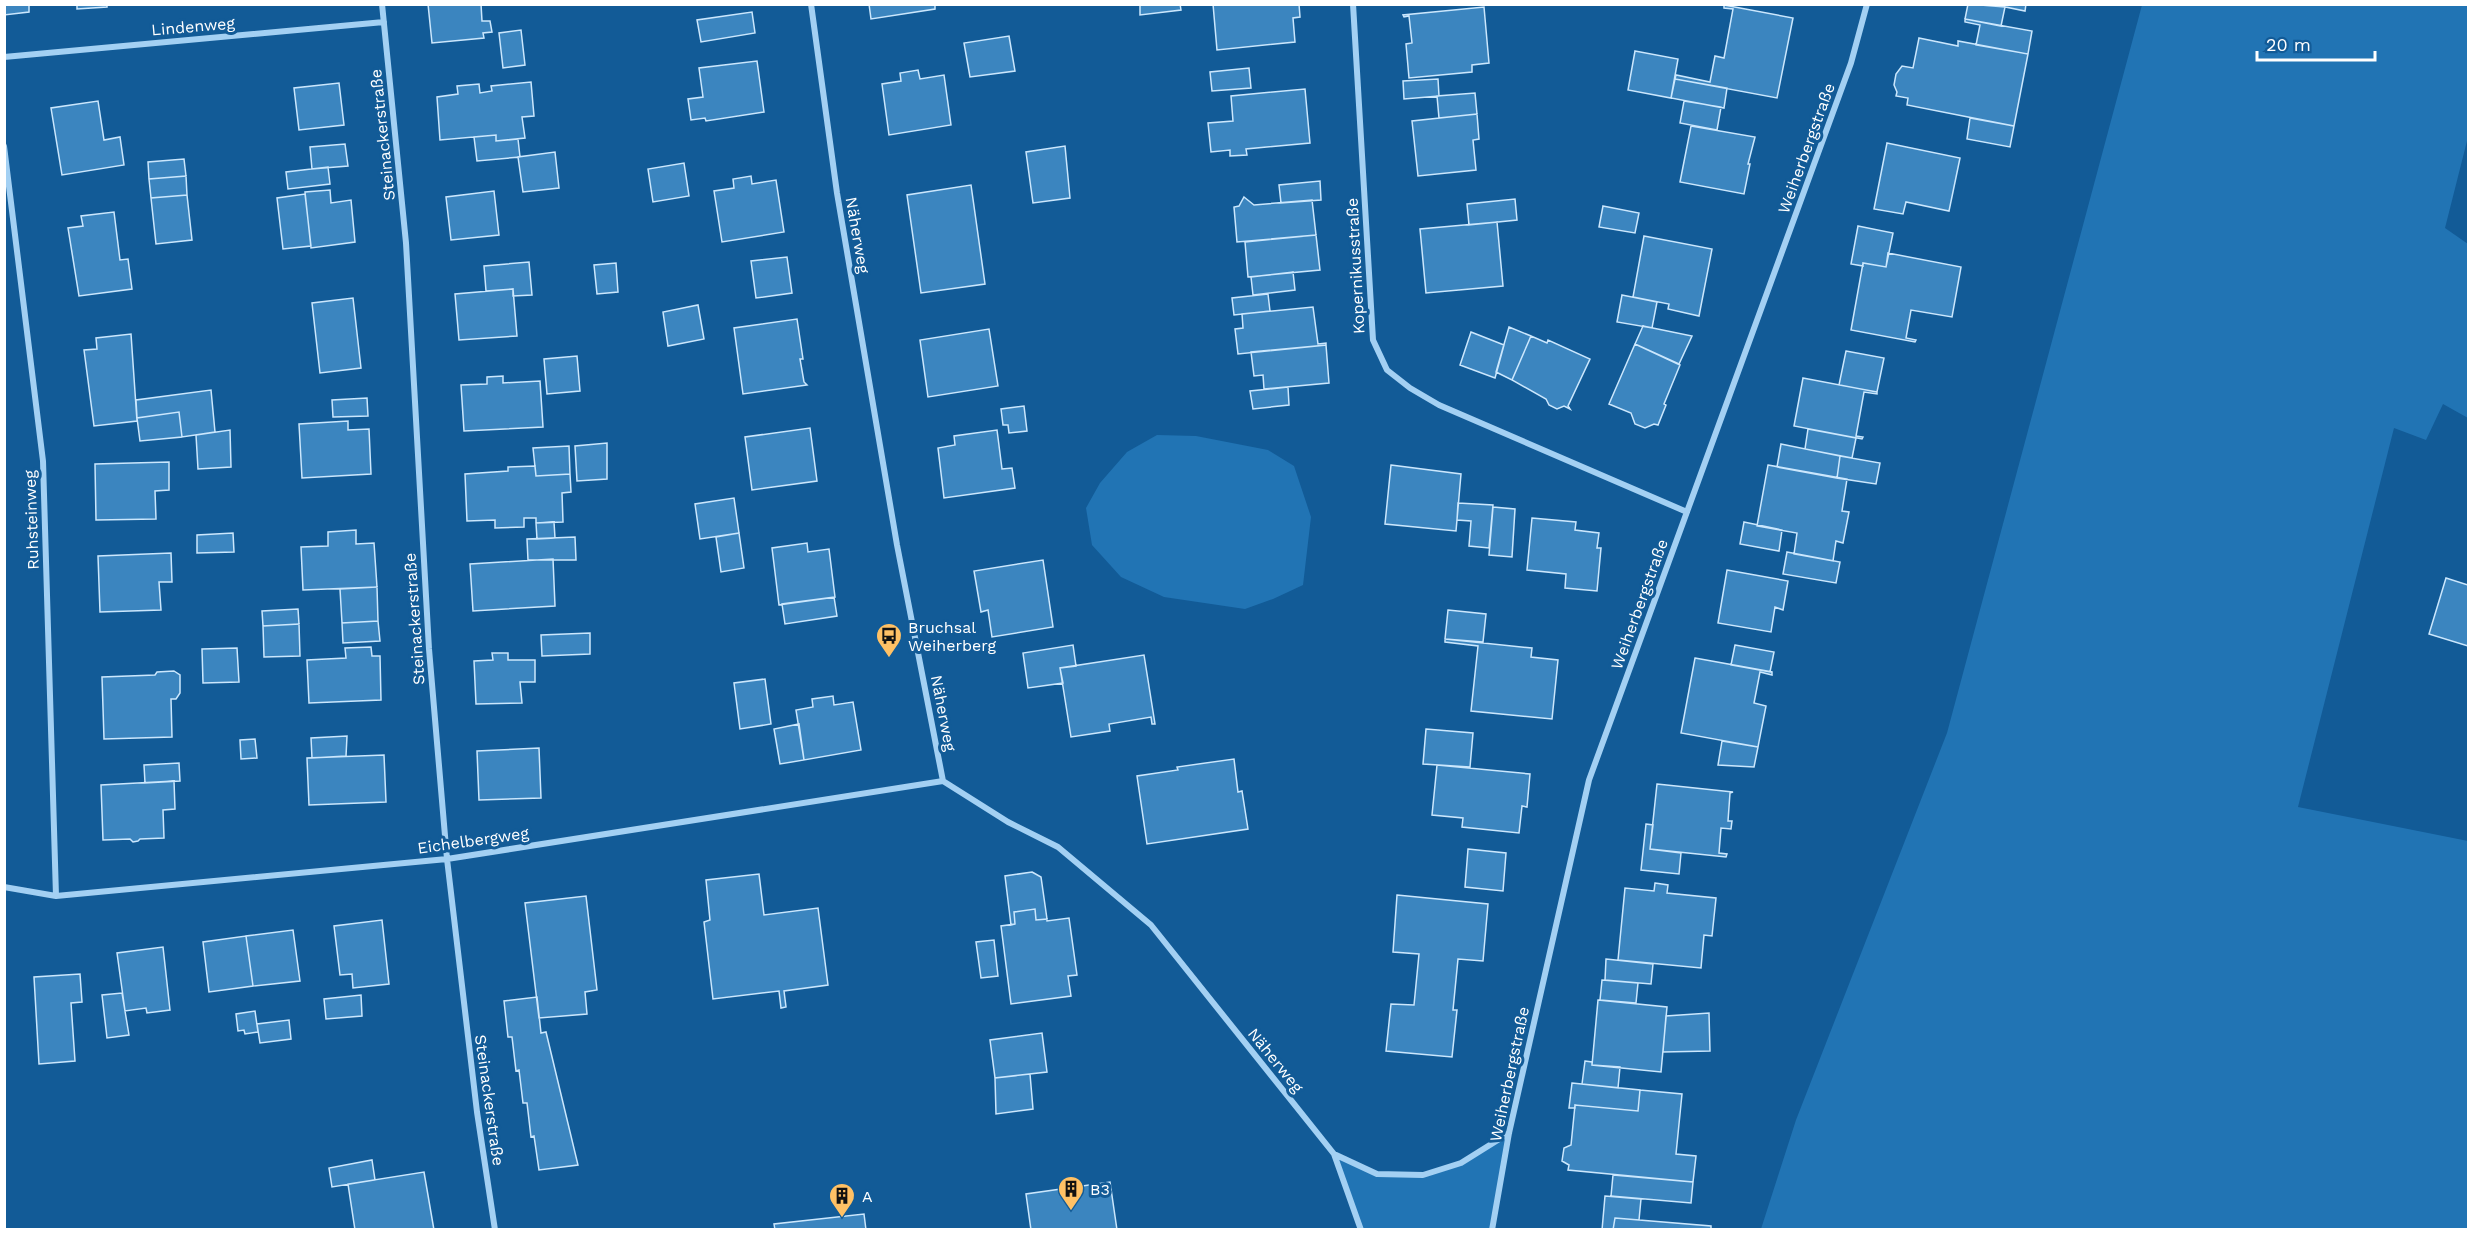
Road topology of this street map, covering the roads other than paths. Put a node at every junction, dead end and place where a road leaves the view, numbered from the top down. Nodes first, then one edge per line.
1 (382, 4) edge
2 (811, 4) edge
3 (1353, 4) edge
4 (1867, 4) edge
5 (384, 22) junction
6 (4, 57) edge
7 (4, 146) edge
8 (1687, 512) junction
9 (943, 781) junction
10 (447, 860) junction
11 (4, 887) edge
12 (56, 896) junction
13 (1509, 1133) junction
14 (1334, 1154) junction
15 (495, 1230) edge
16 (1361, 1230) edge
17 (1492, 1230) edge

1 - 5 street, Steinackerstraße
2 - 9 street, Näherweg
3 - 8 street, Kopernikusstraße
4 - 8 street, Weiherbergstraße
5 - 6 street, Lindenweg
5 - 10 street, Steinackerstraße
7 - 12 street, Ruhsteinweg
8 - 13 street, Weiherbergstraße
9 - 10 street, Eichelbergweg
9 - 14 street, Näherweg
10 - 12 street, Eichelbergweg
10 - 15 street, Steinackerstraße
11 - 12 street, Eichelbergweg
13 - 14 street, Näherweg
13 - 17 street, Weiherbergstraße
14 - 16 street, Näherweg

